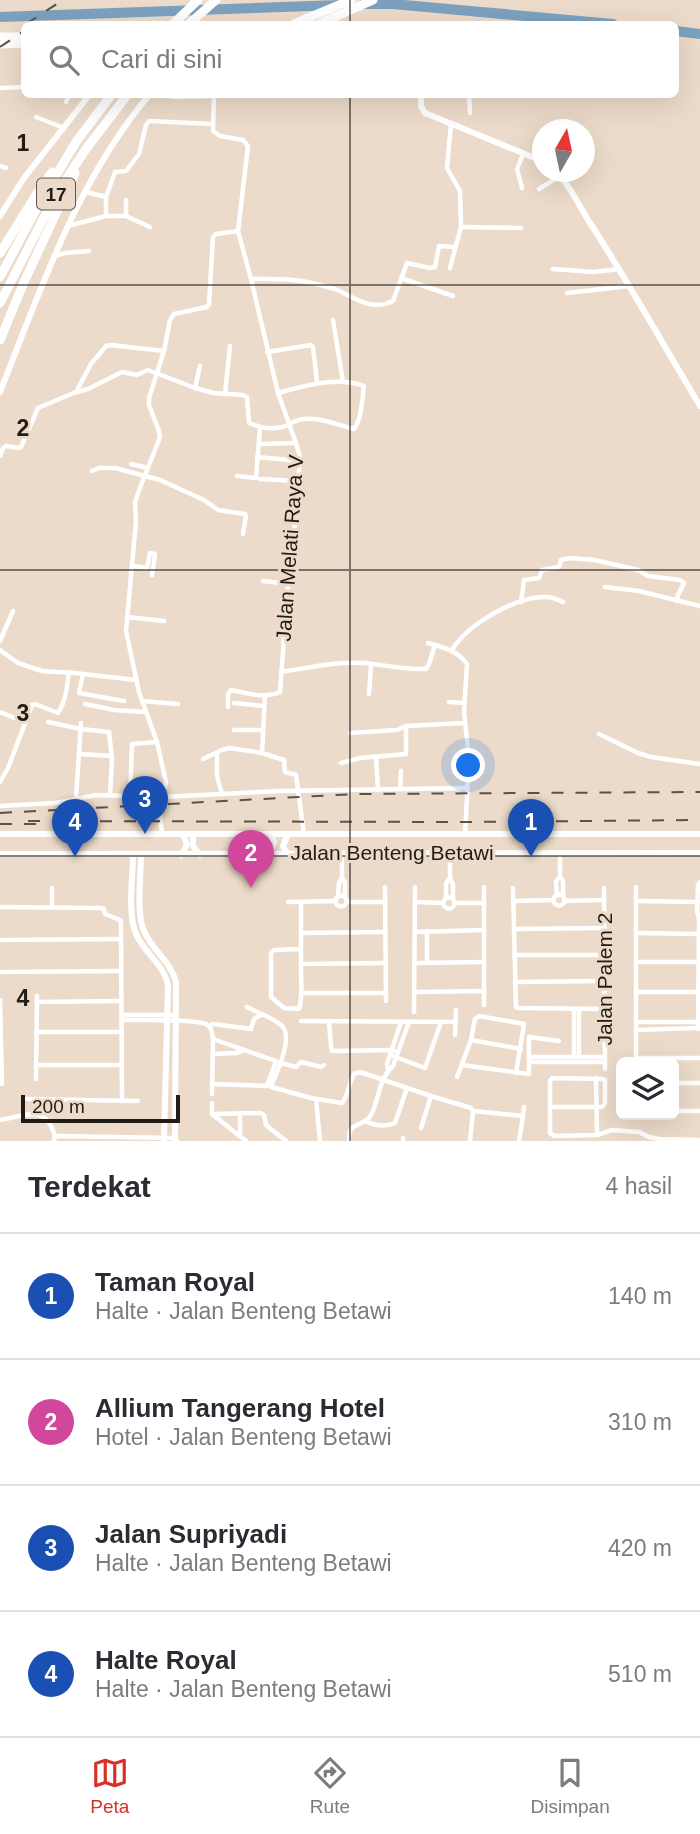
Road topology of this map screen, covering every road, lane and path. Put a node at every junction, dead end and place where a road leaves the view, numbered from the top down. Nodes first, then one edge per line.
1 (198, 0) edge
2 (216, 0) edge
3 (351, 0) edge
4 (373, 0) edge
5 (176, 21) edge
6 (193, 21) edge
7 (303, 21) edge
8 (325, 21) edge
9 (0, 37) edge
10 (21, 37) edge
11 (21, 43) edge
12 (0, 44) edge
13 (0, 88) edge
14 (21, 88) edge
15 (68, 98) edge
16 (87, 98) edge
17 (109, 98) edge
18 (125, 98) edge
19 (151, 98) edge
20 (214, 98) edge
21 (421, 98) edge
22 (469, 98) edge
23 (66, 102) dead end
24 (470, 113) dead end
25 (36, 117) dead end
26 (212, 124) junction
27 (451, 124) junction
28 (64, 128) junction
29 (76, 142) junction
30 (86, 149) junction
31 (524, 153) junction
32 (532, 157) edge
33 (548, 182) edge
34 (565, 182) edge
35 (523, 188) dead end
36 (539, 190) dead end
37 (85, 191) junction
38 (106, 197) junction
39 (126, 200) dead end
40 (0, 216) edge
41 (106, 216) junction
42 (126, 216) junction
43 (67, 226) junction
44 (150, 227) dead end
45 (461, 227) junction
46 (521, 228) dead end
47 (238, 231) junction
48 (455, 247) junction
49 (89, 251) dead end
50 (0, 253) edge
51 (55, 256) junction
52 (450, 268) dead end
53 (553, 269) dead end
54 (620, 269) junction
55 (0, 277) edge
56 (401, 278) junction
57 (251, 279) junction
58 (629, 286) junction
59 (567, 293) dead end
60 (453, 296) dead end
61 (0, 303) edge
62 (332, 320) dead end
63 (0, 340) edge
64 (230, 346) dead end
65 (164, 351) junction
66 (267, 352) junction
67 (200, 366) dead end
68 (158, 373) junction
69 (343, 382) junction
70 (317, 383) junction
71 (195, 388) junction
72 (0, 392) edge
73 (76, 392) junction
74 (278, 393) junction
75 (225, 394) junction
76 (700, 406) edge
77 (289, 424) junction
78 (260, 428) junction
79 (296, 443) junction
80 (259, 444) junction
81 (0, 456) edge
82 (257, 457) junction
83 (300, 461) junction
84 (131, 464) dead end
85 (148, 468) junction
86 (92, 471) dead end
87 (145, 476) junction
88 (237, 476) dead end
89 (260, 479) dead end
90 (298, 481) junction
91 (243, 534) dead end
92 (133, 566) junction
93 (152, 575) dead end
94 (263, 581) dead end
95 (289, 584) junction
96 (605, 587) dead end
97 (677, 601) junction
98 (521, 602) junction
99 (563, 602) dead end
100 (700, 606) edge
101 (13, 611) dead end
102 (127, 617) junction
103 (164, 621) dead end
104 (0, 641) edge
105 (428, 643) dead end
106 (435, 645) junction
107 (0, 650) edge
108 (452, 650) junction
109 (371, 664) junction
110 (281, 671) junction
111 (69, 672) junction
112 (83, 674) junction
113 (136, 680) junction
114 (369, 694) dead end
115 (265, 696) junction
116 (124, 701) dead end
117 (142, 701) junction
118 (449, 702) dead end
119 (465, 703) junction
120 (85, 704) dead end
121 (178, 704) dead end
122 (234, 704) dead end
123 (264, 706) junction
124 (228, 707) dead end
125 (0, 712) edge
126 (146, 712) junction
127 (26, 722) junction
128 (48, 722) dead end
129 (81, 723) dead end
130 (465, 723) junction
131 (405, 726) junction
132 (81, 729) junction
133 (234, 730) dead end
134 (263, 730) junction
135 (350, 733) dead end
136 (599, 734) dead end
137 (157, 742) junction
138 (218, 752) junction
139 (262, 753) junction
140 (79, 754) junction
141 (112, 756) junction
142 (376, 757) junction
143 (203, 759) dead end
144 (341, 763) dead end
145 (700, 764) edge
146 (401, 771) dead end
147 (0, 782) edge
148 (467, 788) junction
149 (400, 789) junction
150 (378, 790) junction
151 (298, 791) junction
152 (222, 794) junction
153 (110, 795) junction
154 (130, 796) junction
155 (163, 797) junction
156 (76, 799) junction
157 (0, 806) edge
158 (0, 834) edge
159 (162, 834) junction
160 (183, 834) junction
161 (193, 834) junction
162 (270, 834) junction
163 (288, 834) junction
164 (304, 834) junction
165 (465, 834) junction
166 (700, 834) edge
167 (342, 853) junction
168 (450, 853) junction
169 (560, 853) junction
170 (700, 853) edge
171 (0, 854) edge
172 (270, 854) junction
173 (287, 854) junction
174 (133, 855) junction
175 (141, 855) junction
176 (181, 855) junction
177 (201, 855) junction
178 (560, 877) junction
179 (133, 878) junction
180 (141, 878) junction
181 (342, 878) junction
182 (450, 878) junction
183 (700, 882) edge
184 (385, 887) dead end
185 (415, 887) dead end
186 (484, 887) dead end
187 (636, 887) dead end
188 (52, 888) dead end
189 (513, 888) dead end
190 (604, 888) dead end
191 (555, 898) junction
192 (564, 898) junction
193 (337, 899) junction
194 (346, 900) junction
195 (445, 900) junction
196 (604, 900) junction
197 (453, 901) junction
198 (513, 901) junction
199 (636, 901) junction
200 (288, 902) dead end
201 (301, 902) junction
202 (385, 902) junction
203 (415, 902) junction
204 (699, 902) edge
205 (484, 903) junction
206 (0, 907) edge
207 (52, 907) junction
208 (605, 928) junction
209 (514, 929) junction
210 (484, 930) junction
211 (427, 931) junction
212 (385, 932) junction
213 (415, 932) junction
214 (301, 933) junction
215 (636, 933) junction
216 (699, 934) edge
217 (121, 939) junction
218 (0, 940) edge
219 (301, 949) junction
220 (605, 955) junction
221 (514, 956) junction
222 (415, 962) junction
223 (427, 962) junction
224 (484, 962) junction
225 (636, 962) junction
226 (699, 962) edge
227 (386, 963) junction
228 (301, 964) junction
229 (121, 971) junction
230 (0, 972) edge
231 (605, 981) junction
232 (515, 982) junction
233 (168, 986) junction
234 (176, 987) junction
235 (484, 991) junction
236 (415, 992) junction
237 (636, 992) junction
238 (699, 992) edge
239 (301, 993) junction
240 (386, 993) junction
241 (0, 1000) edge
242 (121, 1001) junction
243 (386, 1001) dead end
244 (484, 1005) dead end
245 (247, 1007) dead end
246 (576, 1009) junction
247 (605, 1009) junction
248 (456, 1010) dead end
249 (414, 1012) dead end
250 (262, 1014) junction
251 (121, 1018) junction
252 (167, 1018) junction
253 (176, 1018) junction
254 (301, 1021) dead end
255 (329, 1022) junction
256 (401, 1022) junction
257 (408, 1022) junction
258 (440, 1022) junction
259 (456, 1022) junction
260 (699, 1022) edge
261 (636, 1023) junction
262 (209, 1026) junction
263 (699, 1028) edge
264 (636, 1030) junction
265 (36, 1032) junction
266 (121, 1032) junction
267 (455, 1035) dead end
268 (526, 1036) junction
269 (213, 1039) junction
270 (471, 1040) junction
271 (559, 1041) dead end
272 (521, 1049) junction
273 (243, 1051) junction
274 (213, 1054) junction
275 (394, 1054) junction
276 (576, 1057) junction
277 (636, 1057) edge
278 (700, 1058) edge
279 (679, 1059) edge
280 (530, 1060) junction
281 (605, 1060) junction
282 (281, 1063) junction
283 (36, 1065) junction
284 (121, 1065) junction
285 (324, 1065) dead end
286 (462, 1065) junction
287 (605, 1069) dead end
288 (516, 1073) junction
289 (457, 1077) dead end
290 (596, 1078) junction
291 (36, 1079) dead end
292 (383, 1079) junction
293 (679, 1083) edge
294 (700, 1083) edge
295 (2, 1084) dead end
296 (212, 1084) junction
297 (407, 1088) junction
298 (212, 1094) dead end
299 (431, 1096) junction
300 (27, 1099) dead end
301 (316, 1099) junction
302 (122, 1101) junction
303 (138, 1101) dead end
304 (212, 1103) dead end
305 (524, 1107) dead end
306 (550, 1107) junction
307 (596, 1108) junction
308 (473, 1111) junction
309 (679, 1111) edge
310 (700, 1111) edge
311 (240, 1113) junction
312 (212, 1114) junction
313 (523, 1116) junction
314 (0, 1120) edge
315 (366, 1121) junction
316 (421, 1128) dead end
317 (597, 1135) junction
318 (240, 1136) junction
319 (55, 1138) edge
320 (163, 1139) edge
321 (176, 1139) edge
322 (659, 1140) edge
323 (700, 1140) edge
324 (246, 1141) edge
325 (286, 1141) edge
326 (320, 1141) edge
327 (349, 1141) edge
328 (470, 1141) edge
329 (519, 1141) edge
330 (690, 1141) edge

1 - 5 highway
2 - 6 highway
3 - 7 highway
4 - 8 highway
9 - 10 highway
11 - 12 highway
13 - 14 street
15 - 23 street
16 - 28 main road
17 - 29 highway, 17
18 - 30 highway, 17
19 - 37 main road
20 - 26 street
21 - 27 main road
22 - 24 street
25 - 28 street
26 - 38 street
26 - 47 street
27 - 31 main road
27 - 45 street
28 - 40 main road
29 - 50 highway
29 - 55 highway, 17
30 - 61 highway, 17
30 - 63 highway
31 - 32 main road
31 - 35 street
33 - 36 street
34 - 54 main road
37 - 38 street
37 - 43 main road
38 - 41 street
39 - 42 street
41 - 42 street
41 - 43 street
42 - 44 street
43 - 51 main road
45 - 46 street
45 - 48 street
47 - 57 street, Jalan Melati Raya V
47 - 65 street
48 - 52 street
48 - 56 street
49 - 51 street
51 - 72 main road
53 - 54 street
54 - 58 main road
56 - 57 street
56 - 60 street
57 - 66 street, Jalan Melati Raya V
58 - 59 street
58 - 76 main road
62 - 69 street
64 - 75 street
65 - 68 street
65 - 73 street
66 - 70 street
66 - 74 street, Jalan Melati Raya V
67 - 71 street
68 - 71 street
68 - 73 street
68 - 85 street
69 - 70 street
69 - 77 street
70 - 74 street
71 - 75 street
73 - 81 street
74 - 77 street, Jalan Melati Raya V
75 - 78 street
77 - 78 street
77 - 79 street, Jalan Melati Raya V
78 - 80 street
79 - 80 street
79 - 83 street, Jalan Melati Raya V
80 - 82 street
82 - 83 street
82 - 88 street
83 - 90 street, Jalan Melati Raya V
84 - 85 street
85 - 87 street
86 - 87 street
87 - 91 street
87 - 92 street
89 - 90 street
90 - 95 street, Jalan Melati Raya V
92 - 93 street
92 - 102 street
94 - 95 street
95 - 110 street, Jalan Melati Raya V
96 - 97 street
97 - 98 street
97 - 100 street
98 - 99 street
98 - 108 street
101 - 104 street
102 - 103 street
102 - 113 street
105 - 106 street
106 - 108 street
106 - 109 street
107 - 111 street
108 - 119 street
109 - 110 street
109 - 114 street
110 - 115 street, Jalan Melati Raya V
111 - 112 street
111 - 127 street
112 - 113 street
112 - 116 street
113 - 117 street
115 - 123 street, Jalan Melati Raya V
115 - 124 street
117 - 121 street
117 - 126 street
118 - 119 street
119 - 130 street
120 - 126 street
122 - 123 street
123 - 134 street, Jalan Melati Raya V
125 - 127 street
126 - 137 street
127 - 147 street
128 - 132 street
129 - 132 street
130 - 131 street
130 - 148 street
131 - 135 street
131 - 142 street
132 - 140 street
132 - 141 street
133 - 134 street
134 - 139 street, Jalan Melati Raya V
136 - 145 street
137 - 154 street
137 - 155 street
138 - 139 street
138 - 143 street
138 - 152 street
139 - 151 street
140 - 141 street
140 - 156 street
141 - 153 street
142 - 144 street
142 - 150 street
146 - 149 street
148 - 149 street
148 - 165 street
149 - 150 street
150 - 151 street
151 - 152 street
151 - 164 street
152 - 155 street
153 - 154 street
153 - 156 street
154 - 155 street
155 - 159 street
156 - 157 street
158 - 159 main road, Jalan Benteng Betawi
159 - 160 main road, Jalan Benteng Betawi
160 - 161 main road, Jalan Benteng Betawi
160 - 176 main road
161 - 162 main road, Jalan Benteng Betawi
161 - 177 main road
162 - 163 main road, Jalan Benteng Betawi
162 - 172 main road
163 - 164 main road, Jalan Benteng Betawi
163 - 173 main road
164 - 165 main road, Jalan Benteng Betawi
165 - 166 main road, Jalan Benteng Betawi
167 - 168 main road, Jalan Benteng Betawi
167 - 173 main road, Jalan Benteng Betawi
167 - 181 street
168 - 169 main road, Jalan Benteng Betawi
168 - 182 street
169 - 170 main road, Jalan Benteng Betawi
169 - 178 street
171 - 174 main road, Jalan Benteng Betawi
172 - 173 main road, Jalan Benteng Betawi
172 - 177 main road, Jalan Benteng Betawi
174 - 175 main road, Jalan Benteng Betawi
174 - 179 main road
175 - 176 main road, Jalan Benteng Betawi
175 - 180 main road
176 - 177 main road, Jalan Benteng Betawi
178 - 191 street
178 - 192 street
179 - 180 main road
179 - 233 main road
180 - 234 main road
181 - 193 street
181 - 194 street
182 - 195 street
182 - 197 street
183 - 204 street
184 - 202 street
185 - 203 street
186 - 205 street
187 - 199 street
188 - 207 street
189 - 198 street
190 - 196 street, Jalan Palem 2
191 - 192 street
191 - 192 street
191 - 198 street
192 - 196 street
193 - 194 street
193 - 194 street
193 - 201 street
194 - 202 street
195 - 197 street
195 - 197 street
195 - 203 street
196 - 208 street, Jalan Palem 2
197 - 205 street
198 - 209 street
199 - 204 street
199 - 215 street
200 - 201 street
201 - 214 street
202 - 212 street
203 - 213 street
204 - 216 street
205 - 210 street
206 - 207 street
207 - 217 street
208 - 209 street
208 - 220 street, Jalan Palem 2
209 - 221 street
210 - 211 street
210 - 224 street
211 - 213 street
211 - 223 street
212 - 214 street
212 - 227 street
213 - 222 street
214 - 219 street
215 - 216 street
215 - 225 street
216 - 226 street
217 - 218 street
217 - 229 street
219 - 228 street
219 - 239 street
220 - 221 street
220 - 231 street, Jalan Palem 2
221 - 232 street
222 - 223 street
222 - 236 street
223 - 224 street
224 - 235 street
225 - 226 street
225 - 237 street
226 - 238 street
227 - 228 street
227 - 240 street
228 - 239 street
229 - 230 street
229 - 242 street
231 - 232 street
231 - 247 street, Jalan Palem 2
232 - 246 street
233 - 234 main road
233 - 252 main road
234 - 253 main road
235 - 236 street
235 - 244 street
236 - 249 street
237 - 238 street
237 - 261 street
238 - 260 street
239 - 240 street
240 - 243 street
241 - 295 street
242 - 251 street
242 - 265 street
245 - 250 street
246 - 247 street
246 - 276 street
247 - 281 street, Jalan Palem 2
248 - 259 street
250 - 262 street
250 - 282 street
251 - 252 street
251 - 266 street
252 - 253 street
252 - 320 main road
253 - 262 street
253 - 321 main road
254 - 255 street
255 - 256 street
255 - 275 street
256 - 257 street
256 - 275 street
257 - 258 street
257 - 275 street
258 - 259 street
258 - 275 street
259 - 267 street
260 - 261 street
260 - 263 street
261 - 264 street
262 - 269 street
263 - 264 street
264 - 277 street
265 - 266 street
265 - 283 street
266 - 284 street
268 - 270 street
268 - 271 street
268 - 272 street
268 - 280 street
269 - 273 street
269 - 274 street
270 - 272 street
270 - 286 street
272 - 288 street
273 - 274 street
273 - 296 street
274 - 296 street
275 - 292 street
276 - 280 street
276 - 281 street
278 - 279 street
280 - 281 street
280 - 288 street
281 - 287 street, Jalan Palem 2
282 - 285 street
282 - 301 street
283 - 284 street
283 - 291 street
284 - 302 street
286 - 288 street
286 - 289 street
290 - 306 street
290 - 307 street
290 - 307 street
292 - 297 street
292 - 301 street
292 - 315 street
293 - 294 street
296 - 298 street
297 - 299 street
297 - 315 street
299 - 308 street
299 - 316 street
300 - 302 street
301 - 326 street
302 - 303 street
304 - 312 street
305 - 313 street
306 - 307 street
306 - 317 street
307 - 317 street
308 - 313 street
308 - 328 street
309 - 310 street
311 - 312 street
311 - 318 street
311 - 325 street
312 - 318 street
313 - 329 street
314 - 319 street
315 - 327 street
317 - 322 street
318 - 324 street
319 - 320 street
320 - 321 street
322 - 330 street
323 - 330 street

